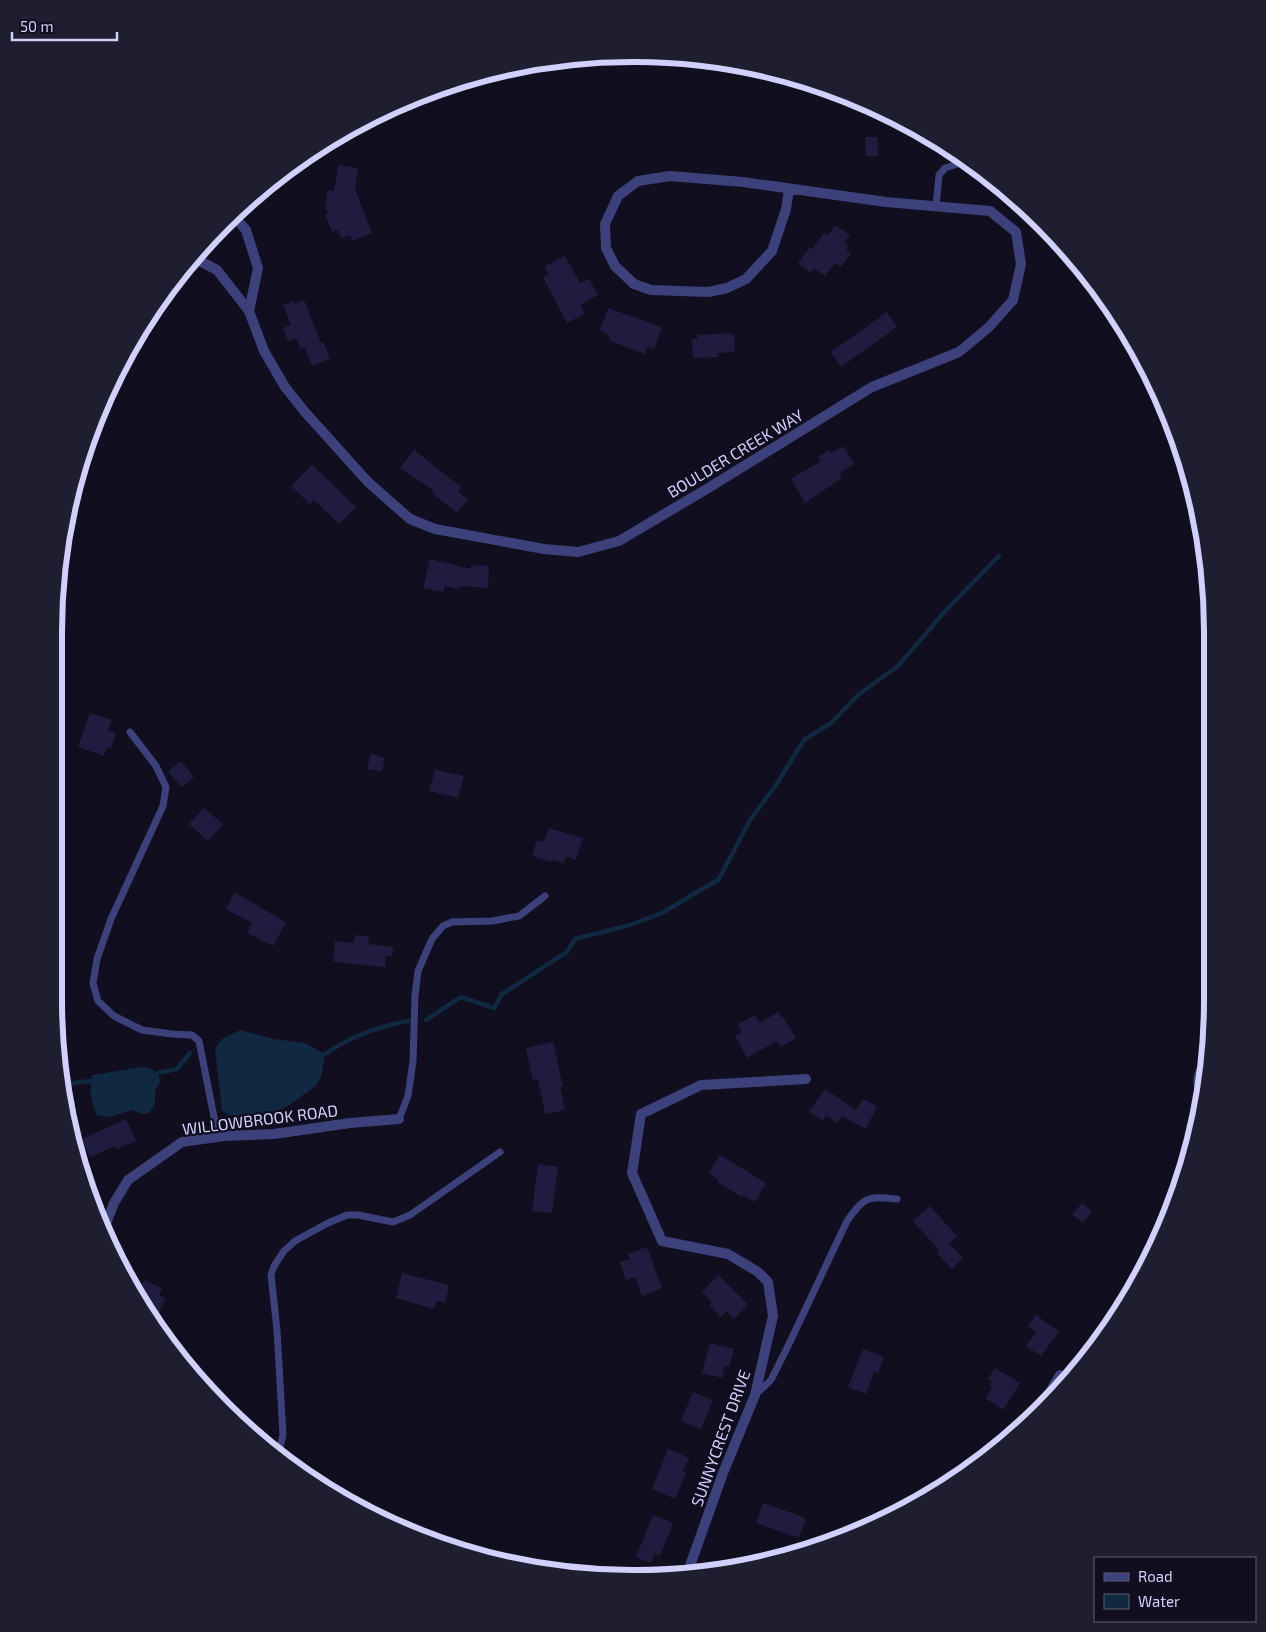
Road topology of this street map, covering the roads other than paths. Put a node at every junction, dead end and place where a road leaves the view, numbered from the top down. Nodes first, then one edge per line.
1 (957, 164) edge
2 (789, 188) junction
3 (936, 206) junction
4 (239, 222) edge
5 (200, 261) edge
6 (249, 311) junction
7 (130, 732) dead end
8 (545, 896) dead end
9 (806, 1080) dead end
10 (399, 1119) joint
11 (218, 1137) junction
12 (500, 1152) dead end
13 (898, 1199) dead end
14 (107, 1220) edge
15 (1060, 1375) dead end
16 (1057, 1380) edge
17 (755, 1395) junction
18 (280, 1447) edge
19 (690, 1566) edge

1 - 3 lane
2 - 2 street, BOULDER CREEK WAY
2 - 3 street, BOULDER CREEK WAY
3 - 6 street, BOULDER CREEK WAY
4 - 6 street
5 - 6 street
7 - 11 lane
8 - 10 lane
9 - 17 street, SUNNYCREST DRIVE
10 - 11 street, WILLOWBROOK ROAD
11 - 14 street, WILLOWBROOK ROAD
12 - 18 lane
13 - 17 lane
15 - 16 street
17 - 19 street, SUNNYCREST DRIVE

